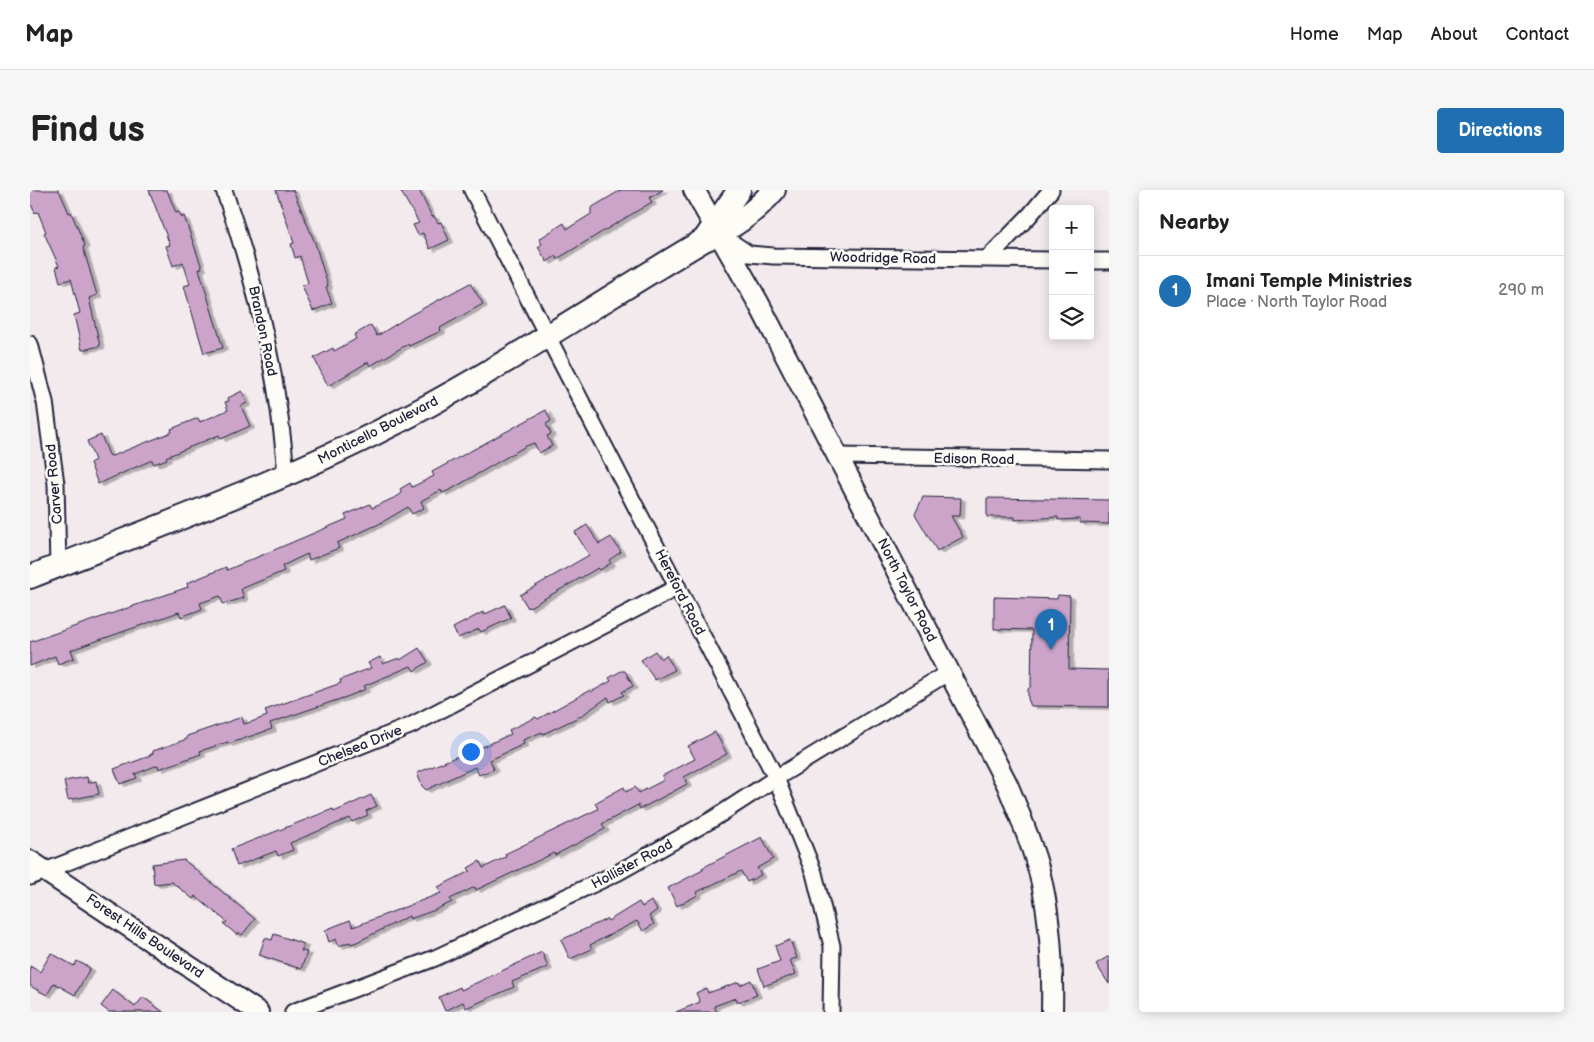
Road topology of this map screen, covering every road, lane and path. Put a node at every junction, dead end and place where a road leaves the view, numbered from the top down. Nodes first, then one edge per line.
1 (224, 190) edge
2 (472, 190) edge
3 (694, 190) edge
4 (738, 190) edge
5 (774, 190) edge
6 (1051, 190) edge
7 (712, 232) junction
8 (986, 259) junction
9 (1049, 260) edge
10 (1094, 261) edge
11 (1109, 261) edge
12 (548, 334) junction
13 (30, 344) edge
14 (838, 456) junction
15 (1109, 460) edge
16 (286, 475) junction
17 (58, 566) junction
18 (30, 577) edge
19 (678, 587) junction
20 (949, 672) junction
21 (776, 778) junction
22 (35, 870) edge
23 (258, 1012) edge
24 (293, 1012) edge
25 (831, 1012) edge
26 (1052, 1012) edge

1 - 16 street, Brandon Road
2 - 12 street, Hereford Road
3 - 7 street, North Taylor Road
4 - 7 main road, Monticello Boulevard
5 - 7 main road, Monticello Boulevard
6 - 8 street
7 - 8 street, Woodridge Road
7 - 12 main road, Monticello Boulevard
7 - 14 street, North Taylor Road
8 - 9 street, Woodridge Road
10 - 11 street
12 - 16 main road, Monticello Boulevard
12 - 19 street, Hereford Road
13 - 17 street, Carver Road
14 - 15 street, Edison Road
14 - 20 street, North Taylor Road
16 - 17 main road, Monticello Boulevard
17 - 18 main road, Monticello Boulevard
19 - 21 street, Hereford Road
19 - 22 street, Chelsea Drive
20 - 21 street, Hollister Road
20 - 26 street, North Taylor Road
21 - 24 street, Hollister Road
21 - 25 street, Hereford Road
22 - 23 street, Forest Hills Boulevard

